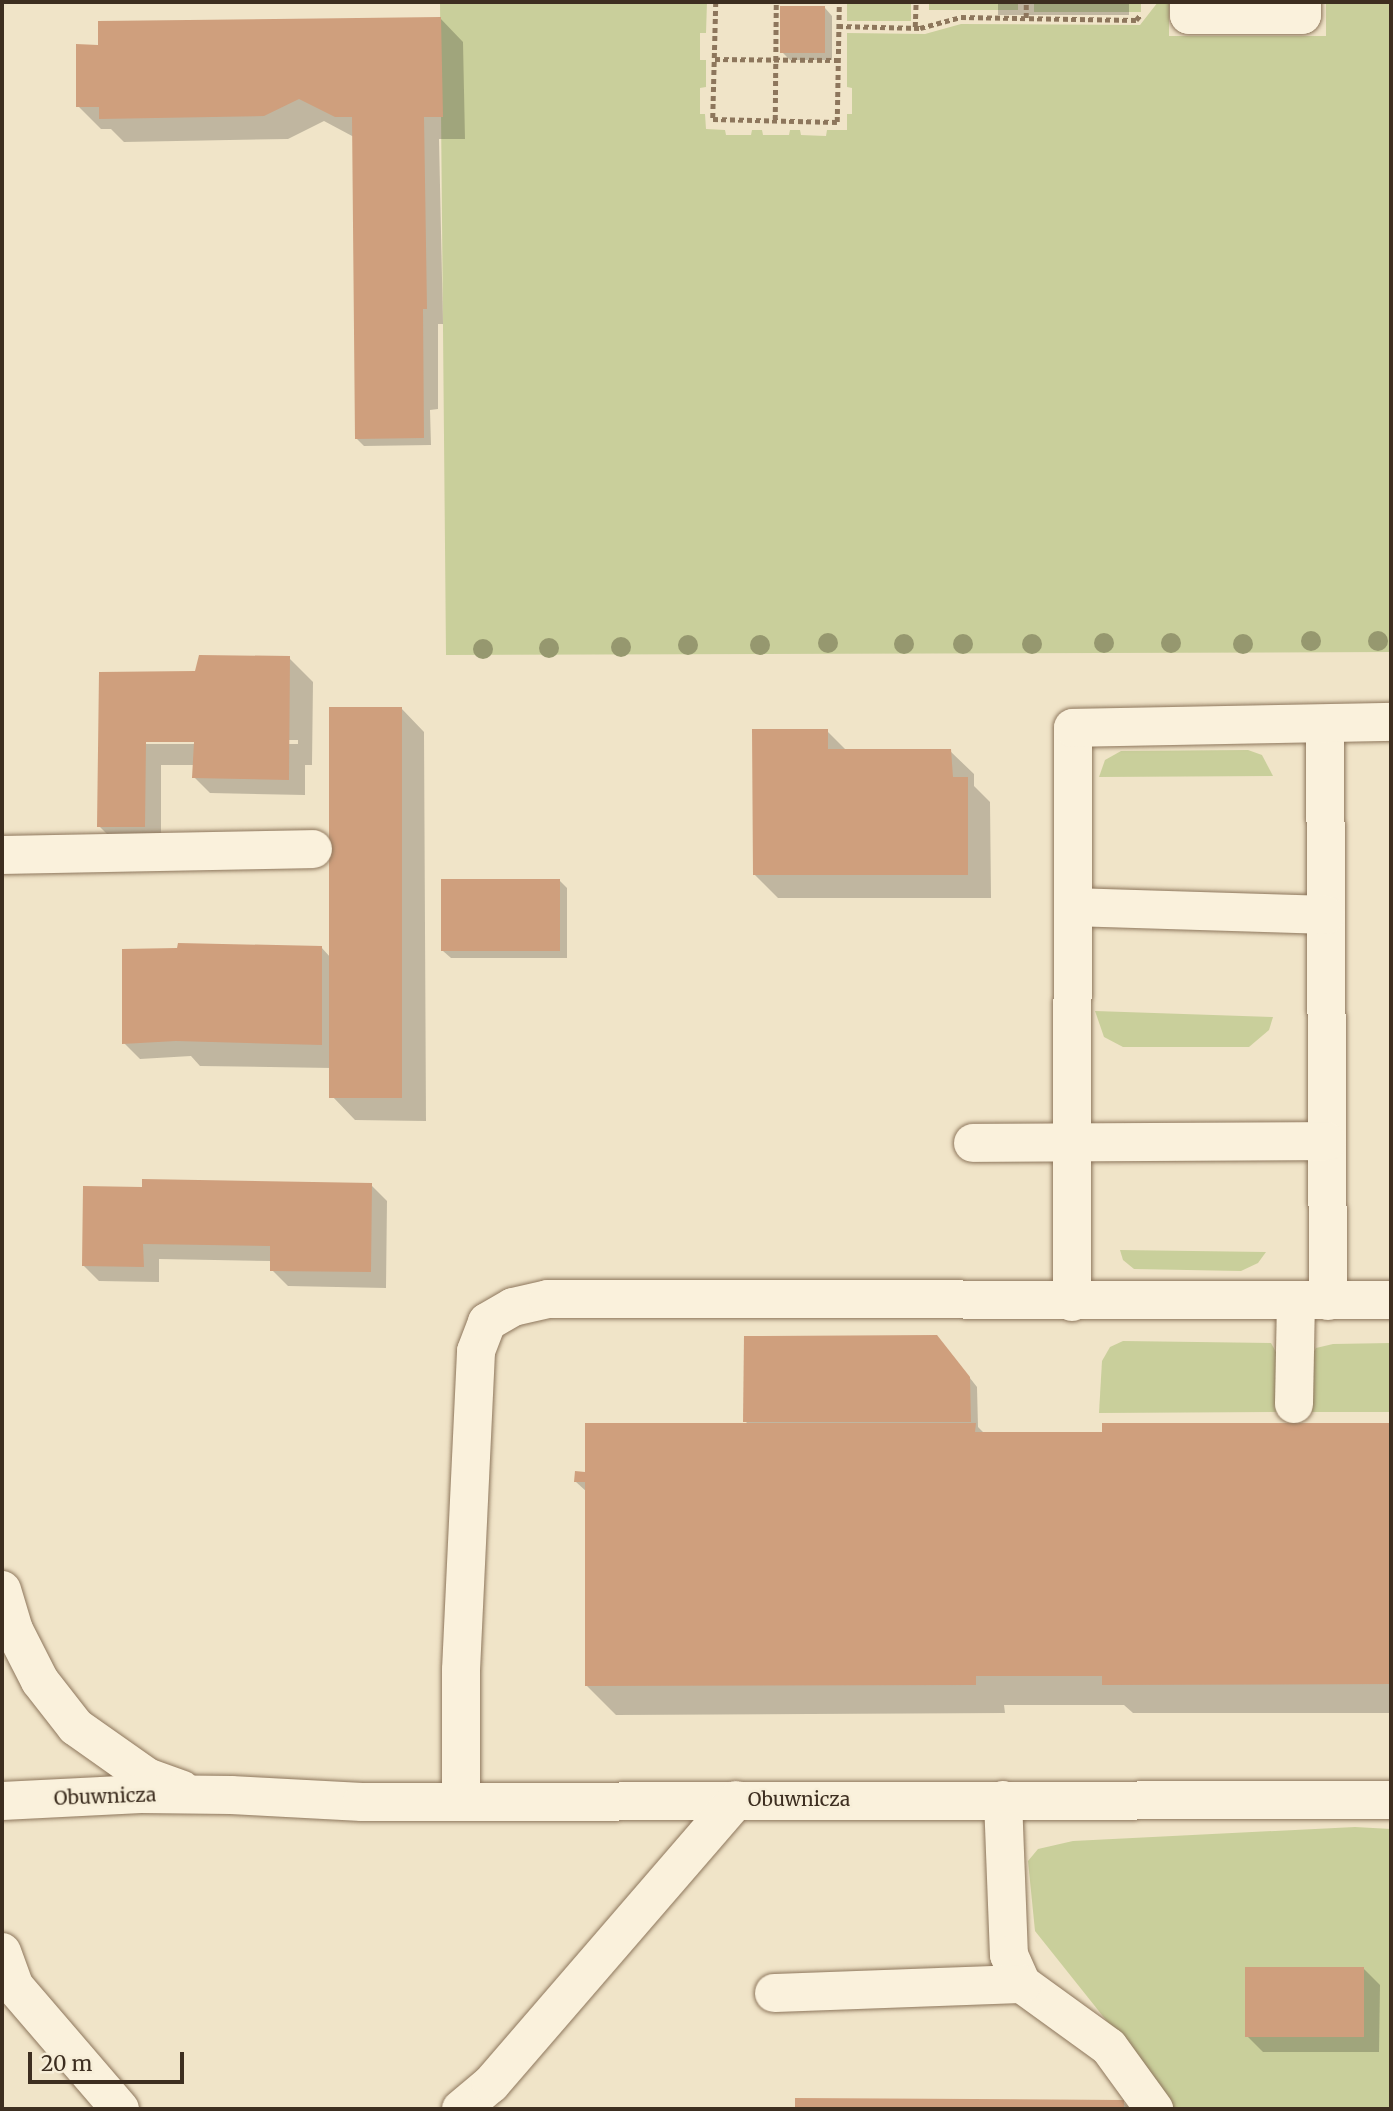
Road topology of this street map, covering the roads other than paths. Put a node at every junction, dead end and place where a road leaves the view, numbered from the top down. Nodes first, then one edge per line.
1 (1189, 2) edge
2 (1302, 2) edge
3 (1391, 722) edge
4 (1325, 724) junction
5 (313, 849) dead end
6 (2, 855) edge
7 (1074, 907) junction
8 (1326, 915) junction
9 (1326, 1141) junction
10 (973, 1143) dead end
11 (1073, 1143) junction
12 (1391, 1300) edge
13 (1312, 1301) junction
14 (1072, 1302) junction
15 (1294, 1404) dead end
16 (2, 1590) edge
17 (208, 1795) junction
18 (736, 1800) junction
19 (1003, 1800) junction
20 (1391, 1800) edge
21 (2, 1801) edge
22 (461, 1801) junction
23 (2, 1952) edge
24 (1022, 1984) junction
25 (774, 1993) dead end
26 (120, 2109) edge
27 (461, 2109) edge
28 (1154, 2109) edge

1 - 2 street
3 - 4 street
4 - 7 street
4 - 8 street
5 - 6 street
7 - 8 street
7 - 11 street
8 - 9 street
9 - 11 street
9 - 13 street
10 - 11 street
11 - 14 street
12 - 13 street
13 - 14 street
13 - 15 street
14 - 22 street
16 - 17 street, Obuwnicza
17 - 21 street, Obuwnicza
17 - 22 street, Obuwnicza
18 - 19 street, Obuwnicza
18 - 22 street, Obuwnicza
18 - 27 street
19 - 20 street, Obuwnicza
19 - 24 street
23 - 26 street
24 - 25 street
24 - 28 street

